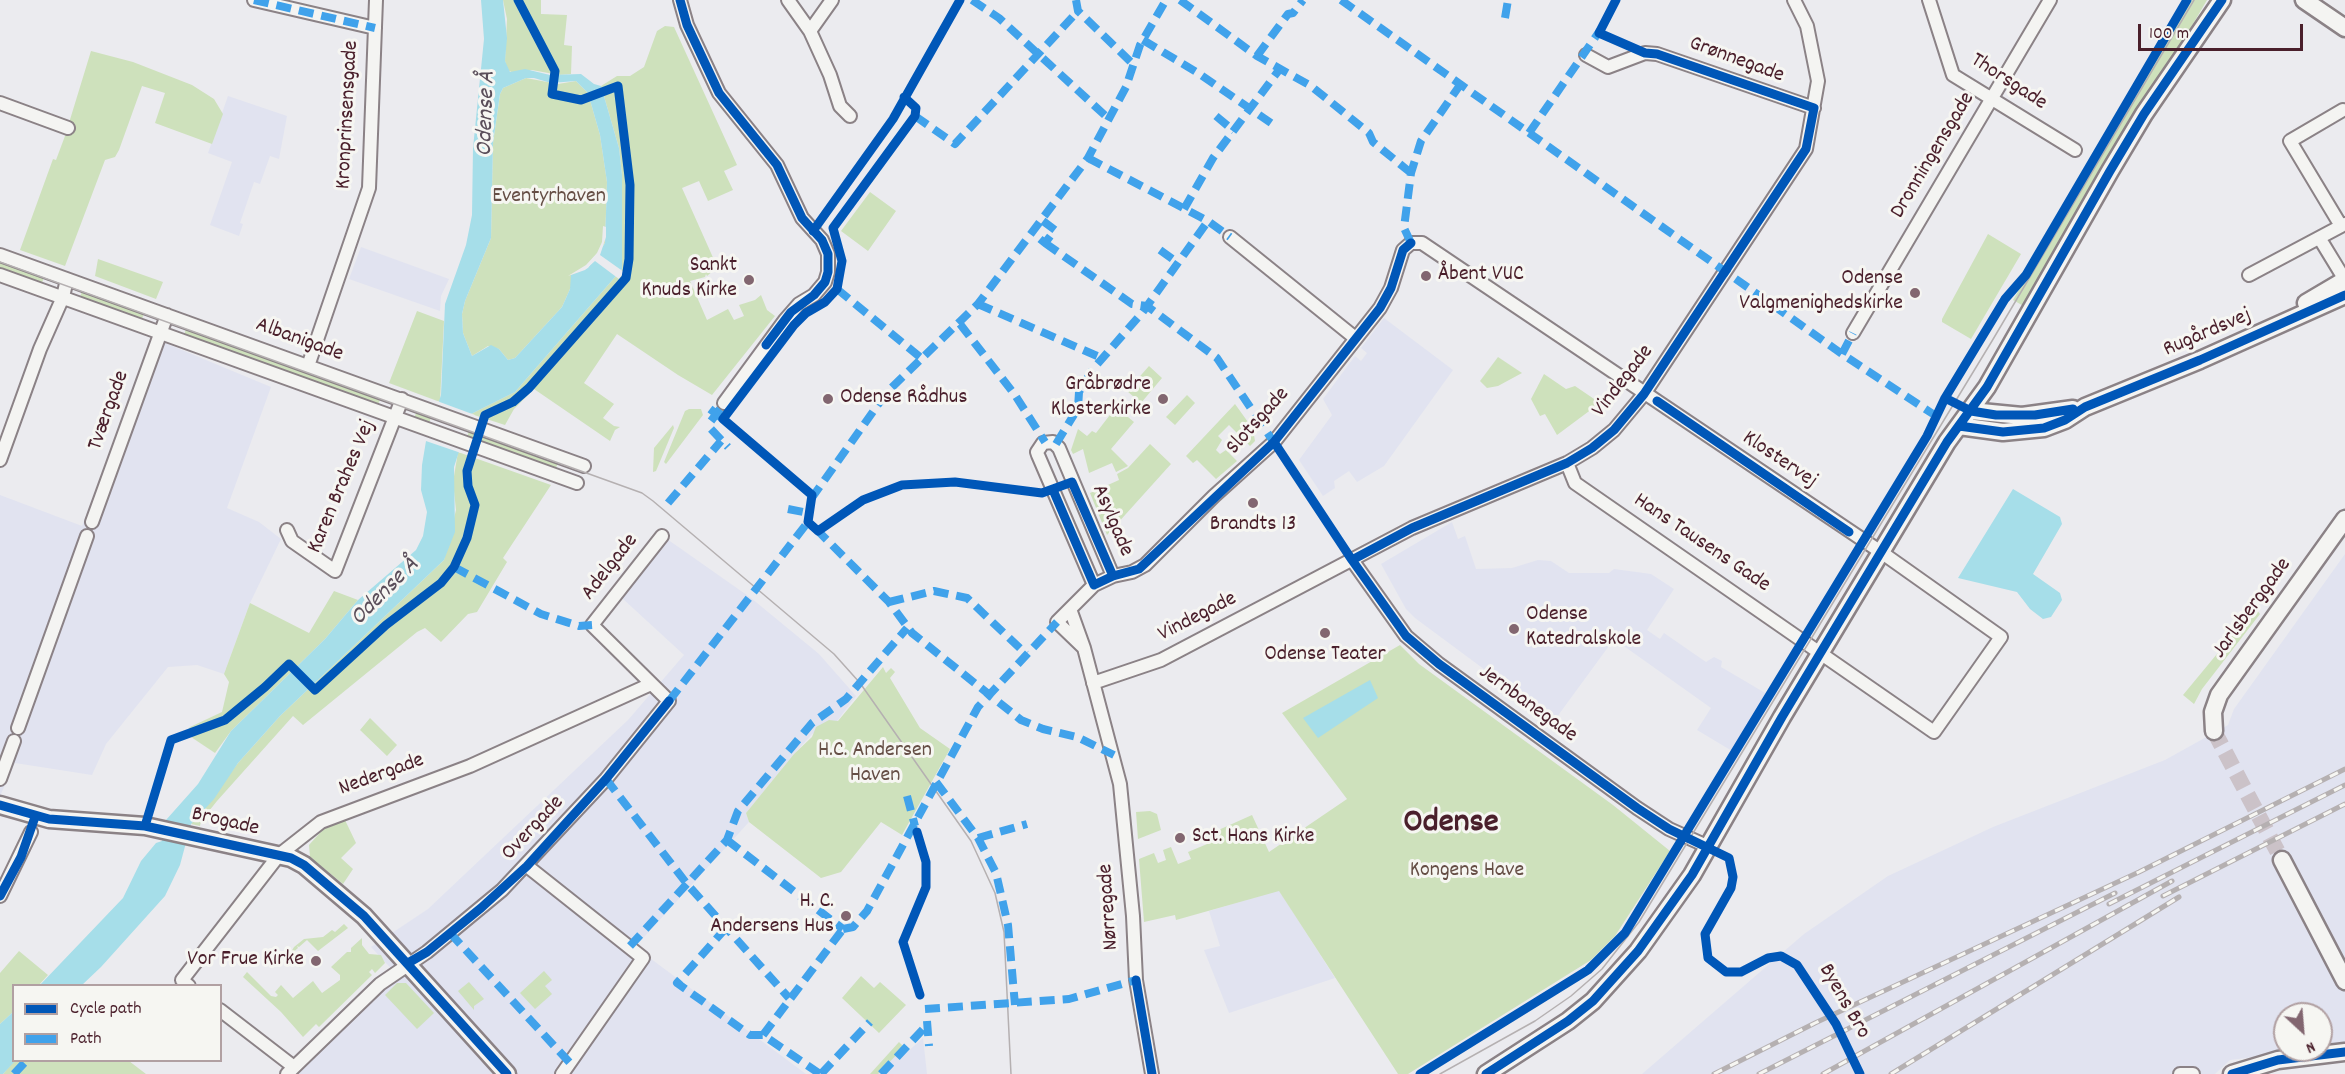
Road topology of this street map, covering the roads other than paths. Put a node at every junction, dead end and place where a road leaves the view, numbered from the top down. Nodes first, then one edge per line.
1 (254, 0) edge
2 (376, 0) edge
3 (680, 0) edge
4 (788, 0) edge
5 (832, 0) edge
6 (1794, 0) edge
7 (1929, 0) edge
8 (2050, 0) edge
9 (2222, 0) edge
10 (2304, 0) edge
11 (375, 28) junction
12 (2345, 28) edge
13 (810, 31) junction
14 (1586, 55) dead end
15 (1992, 100) junction
16 (0, 103) edge
17 (1814, 108) junction
18 (2343, 110) dead end
19 (850, 116) dead end
20 (68, 128) dead end
21 (2074, 150) dead end
22 (2343, 225) edge
23 (1230, 237) dead end
24 (2320, 239) junction
25 (1411, 243) joint
26 (0, 255) edge
27 (0, 275) edge
28 (2248, 275) dead end
29 (67, 279) junction
30 (2345, 280) edge
31 (80, 284) junction
32 (2345, 295) edge
33 (63, 297) junction
34 (167, 315) junction
35 (161, 333) junction
36 (1853, 333) dead end
37 (1354, 337) junction
38 (2251, 337) junction
39 (308, 366) junction
40 (1644, 394) junction
41 (402, 399) junction
42 (724, 403) dead end
43 (395, 417) junction
44 (1966, 418) junction
45 (0, 460) edge
46 (1567, 463) junction
47 (585, 466) dead end
48 (577, 483) dead end
49 (2345, 519) edge
50 (92, 522) dead end
51 (287, 530) dead end
52 (87, 536) dead end
53 (662, 536) dead end
54 (1881, 552) junction
55 (1352, 560) junction
56 (1113, 576) junction
57 (1094, 585) junction
58 (1070, 609) junction
59 (1084, 648) junction
60 (1822, 651) junction
61 (1093, 683) junction
62 (651, 684) junction
63 (18, 728) dead end
64 (2214, 731) tunnel mouth
65 (1934, 732) joint
66 (14, 741) dead end
67 (0, 780) edge
68 (0, 806) edge
69 (31, 832) dead end
70 (1709, 847) junction
71 (279, 855) junction
72 (2283, 860) tunnel mouth
73 (527, 866) junction
74 (0, 896) edge
75 (408, 963) junction
76 (2345, 981) edge
77 (185, 983) edge
78 (222, 1012) edge
79 (2345, 1052) edge
80 (290, 1071) edge
81 (507, 1074) edge
82 (562, 1074) edge
83 (1152, 1074) edge
84 (1486, 1074) edge
85 (2180, 1074) edge
86 (2193, 1074) edge
87 (2232, 1074) edge

1 - 11 street
2 - 11 street, Kronprinsensgade
3 - 42 street
4 - 13 street
5 - 13 street
6 - 17 street, Vindegade
7 - 15 street, Thorsgade
8 - 15 street, Dronningensgade
9 - 44 street
10 - 12 street
11 - 39 street, Kronprinsensgade
13 - 19 street
14 - 17 street, Grønnegade
15 - 21 street, Thorsgade
15 - 36 street, Dronningensgade
16 - 20 street
17 - 40 street, Vindegade
18 - 22 street, Rugårdsvej
22 - 24 street, Rugårdsvej
23 - 37 street
24 - 28 street, Rugårdsvej
24 - 30 street, Rugårdsvej
25 - 37 street, Slotsgade
25 - 40 street, Klostervej
26 - 29 street, Albanigade
27 - 33 street, Albanigade
29 - 31 street, Albanigade
29 - 33 street
30 - 38 street, Rugårdsvej
31 - 33 street
31 - 34 street, Albanigade
32 - 38 street, Rugårdsvej
33 - 35 street, Albanigade
33 - 45 street
34 - 35 street, Tværgade
34 - 39 street, Albanigade
35 - 43 street, Albanigade
35 - 50 street, Tværgade
37 - 56 street, Slotsgade
38 - 44 street, Rugårdsvej
39 - 41 street, Albanigade
40 - 46 street, Vindegade
40 - 54 street, Klostervej
41 - 43 street, Karen Brahes Vej
41 - 47 street, Albanigade
43 - 48 street, Albanigade
43 - 51 street, Karen Brahes Vej
44 - 54 street
46 - 55 street, Vindegade
46 - 60 street, Hans Tausens Gade
49 - 64 street, Jarlsberggade
52 - 63 street
53 - 62 street, Adelgade
54 - 60 street
54 - 65 street, Klostervej
55 - 61 street, Vindegade
55 - 70 street, Jernbanegade
56 - 57 street, Slotsgade
56 - 57 street, Asylgade
57 - 58 street, Asylgade
58 - 59 street
58 - 59 street
59 - 61 street
60 - 65 street, Hans Tausens Gade
60 - 70 street
61 - 83 street, Nørregade
62 - 71 street, Nedergade
62 - 73 street, Overgade
66 - 67 street
68 - 71 street, Brogade
69 - 74 street
70 - 84 street
71 - 75 street, Brogade
71 - 77 street, Nedergade
72 - 76 street
73 - 75 street, Overgade
73 - 82 street
75 - 80 street, Overgade
75 - 81 street, Brogade
78 - 80 street
79 - 87 street
85 - 86 street

